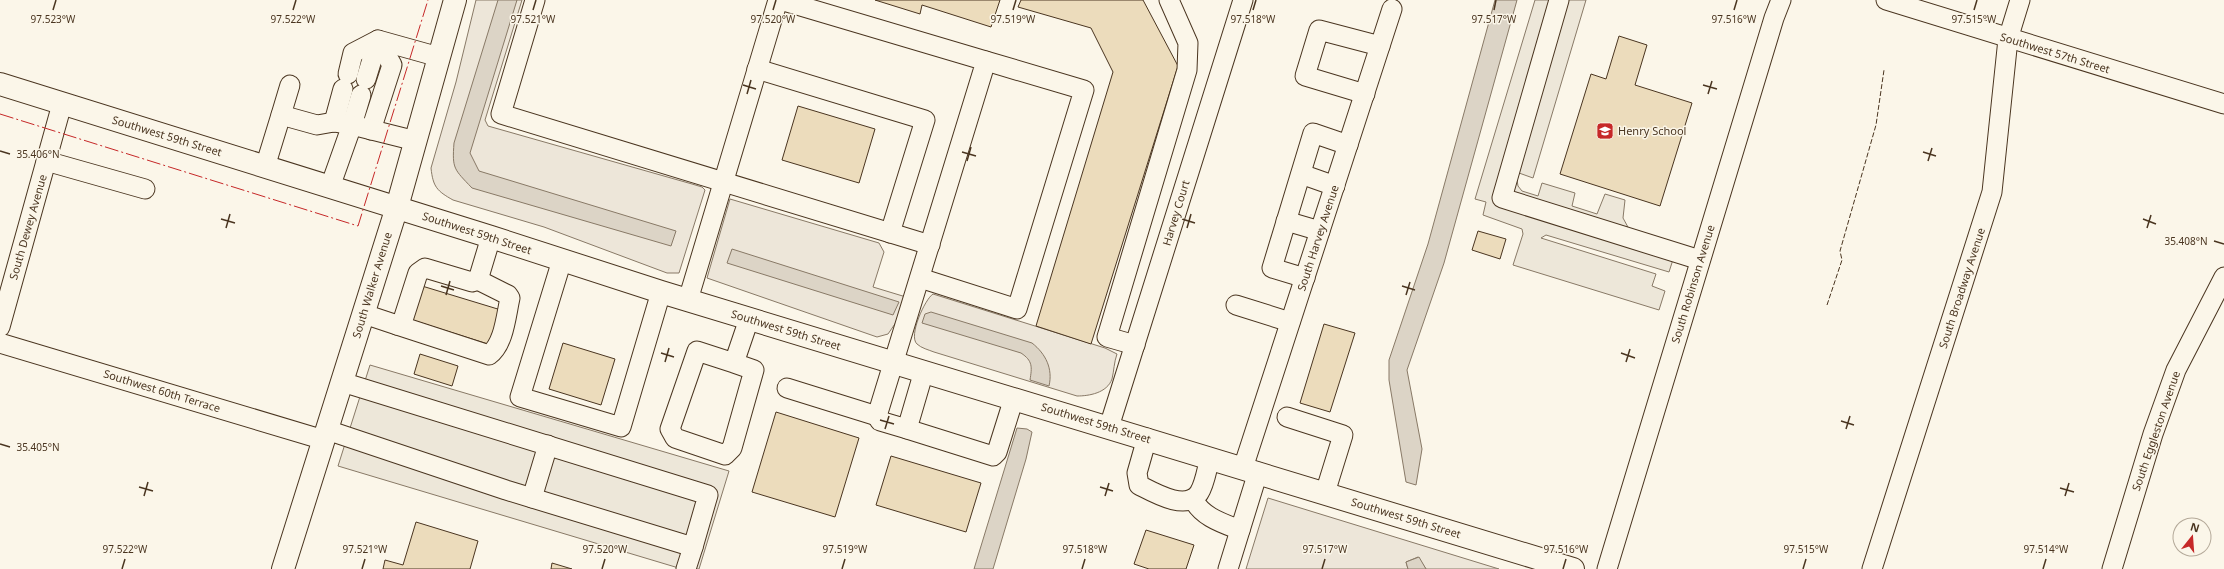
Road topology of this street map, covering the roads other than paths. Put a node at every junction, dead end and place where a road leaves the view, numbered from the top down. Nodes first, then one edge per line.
1 (455, 0) edge
2 (536, 0) edge
3 (779, 0) edge
4 (1169, 0) edge
5 (1243, 0) edge
6 (1559, 0) edge
7 (1781, 0) edge
8 (1886, 0) edge
9 (2020, 0) edge
10 (1392, 9) dead end
11 (2008, 39) junction
12 (378, 40) junction
13 (1380, 46) junction
14 (439, 58) junction
15 (986, 61) junction
16 (757, 69) junction
17 (0, 84) edge
18 (290, 85) dead end
19 (1365, 94) junction
20 (62, 104) junction
21 (2224, 104) edge
22 (281, 115) junction
23 (343, 123) junction
24 (371, 130) junction
25 (416, 141) junction
26 (1348, 145) junction
27 (46, 161) junction
28 (265, 167) junction
29 (1301, 174) junction
30 (724, 181) junction
31 (1335, 186) junction
32 (330, 187) junction
33 (145, 189) dead end
34 (397, 207) junction
35 (1286, 221) junction
36 (1320, 231) junction
37 (890, 232) junction
38 (491, 237) junction
39 (930, 245) junction
40 (562, 260) junction
41 (1700, 260) junction
42 (2224, 276) edge
43 (920, 278) junction
44 (1305, 278) junction
45 (478, 280) junction
46 (661, 292) junction
47 (688, 300) junction
48 (1236, 305) dead end
49 (364, 314) junction
50 (749, 319) junction
51 (1290, 322) junction
52 (397, 326) junction
53 (0, 327) edge
54 (0, 343) edge
55 (1135, 345) junction
56 (894, 362) junction
57 (734, 363) junction
58 (924, 371) junction
59 (342, 382) junction
60 (787, 388) dead end
61 (1014, 398) junction
62 (877, 416) junction
63 (1287, 418) dead end
64 (1109, 427) junction
65 (907, 429) junction
66 (325, 435) junction
67 (1147, 438) junction
68 (548, 445) junction
69 (1210, 458) junction
70 (1251, 470) junction
71 (1325, 493) junction
72 (532, 498) junction
73 (1193, 499) junction
74 (1240, 530) junction
75 (693, 547) junction
76 (283, 569) edge
77 (686, 569) edge
78 (1228, 569) edge
79 (1573, 569) edge
80 (1607, 569) edge
81 (1872, 569) edge
82 (2112, 569) edge

1 - 14 main road, South Walker Avenue
2 - 30 street
3 - 15 street
3 - 16 street
4 - 55 street
5 - 55 street, Harvey Court
6 - 41 street
7 - 41 street, South Robinson Avenue
8 - 11 street, Southwest 57th Street
9 - 11 street, South Broadway Avenue
10 - 13 street, South Harvey Avenue
11 - 21 street, Southwest 57th Street
11 - 81 street, South Broadway Avenue
12 - 14 street
12 - 23 street
12 - 23 street
12 - 24 street
13 - 19 street, South Harvey Avenue
13 - 19 street
14 - 25 main road, South Walker Avenue
15 - 39 street
15 - 43 street
16 - 30 street
16 - 37 street
17 - 20 main road, Southwest 59th Street
18 - 22 street
19 - 26 street, South Harvey Avenue
20 - 27 street, South Dewey Avenue
20 - 28 main road, Southwest 59th Street
22 - 23 street
22 - 28 street
23 - 24 street
23 - 32 street
24 - 25 street
25 - 34 main road, South Walker Avenue
26 - 29 street
26 - 31 street, South Harvey Avenue
27 - 33 street
27 - 53 street, South Dewey Avenue
28 - 32 main road, Southwest 59th Street
29 - 31 street
29 - 35 street
30 - 37 street
30 - 47 street
31 - 36 street, South Harvey Avenue
32 - 34 main road, Southwest 59th Street
34 - 38 main road, Southwest 59th Street
34 - 49 main road, South Walker Avenue
35 - 36 street
35 - 44 street
36 - 44 street, South Harvey Avenue
37 - 39 street
38 - 40 main road, Southwest 59th Street
38 - 45 street
39 - 43 street
40 - 46 main road, Southwest 59th Street
40 - 46 street
41 - 80 street, South Robinson Avenue
42 - 82 street, South Eggleston Avenue
43 - 56 street
44 - 51 street, South Harvey Avenue
45 - 52 street
45 - 52 street
46 - 47 main road, Southwest 59th Street
47 - 50 main road, Southwest 59th Street
48 - 51 street
49 - 52 street
49 - 59 main road, South Walker Avenue
50 - 56 main road, Southwest 59th Street
50 - 57 street
51 - 70 street, South Harvey Avenue
54 - 66 street, Southwest 60th Terrace
55 - 64 street, Harvey Court
56 - 58 main road, Southwest 59th Street
56 - 62 street
57 - 57 street
58 - 61 main road, Southwest 59th Street
58 - 65 street
59 - 66 main road, South Walker Avenue
59 - 68 street
60 - 62 street
61 - 64 main road, Southwest 59th Street
61 - 65 street
62 - 65 street
63 - 71 street
64 - 67 main road, Southwest 59th Street
66 - 72 street, Southwest 60th Terrace
66 - 76 main road, South Walker Avenue
67 - 69 main road, Southwest 59th Street
67 - 73 street
68 - 72 street
68 - 75 street
69 - 70 main road, Southwest 59th Street
69 - 73 street
70 - 71 main road, Southwest 59th Street
70 - 74 street, South Harvey Avenue
71 - 79 main road, Southwest 59th Street
72 - 75 street, Southwest 60th Terrace
73 - 74 street
74 - 78 street, South Harvey Avenue
75 - 77 street

